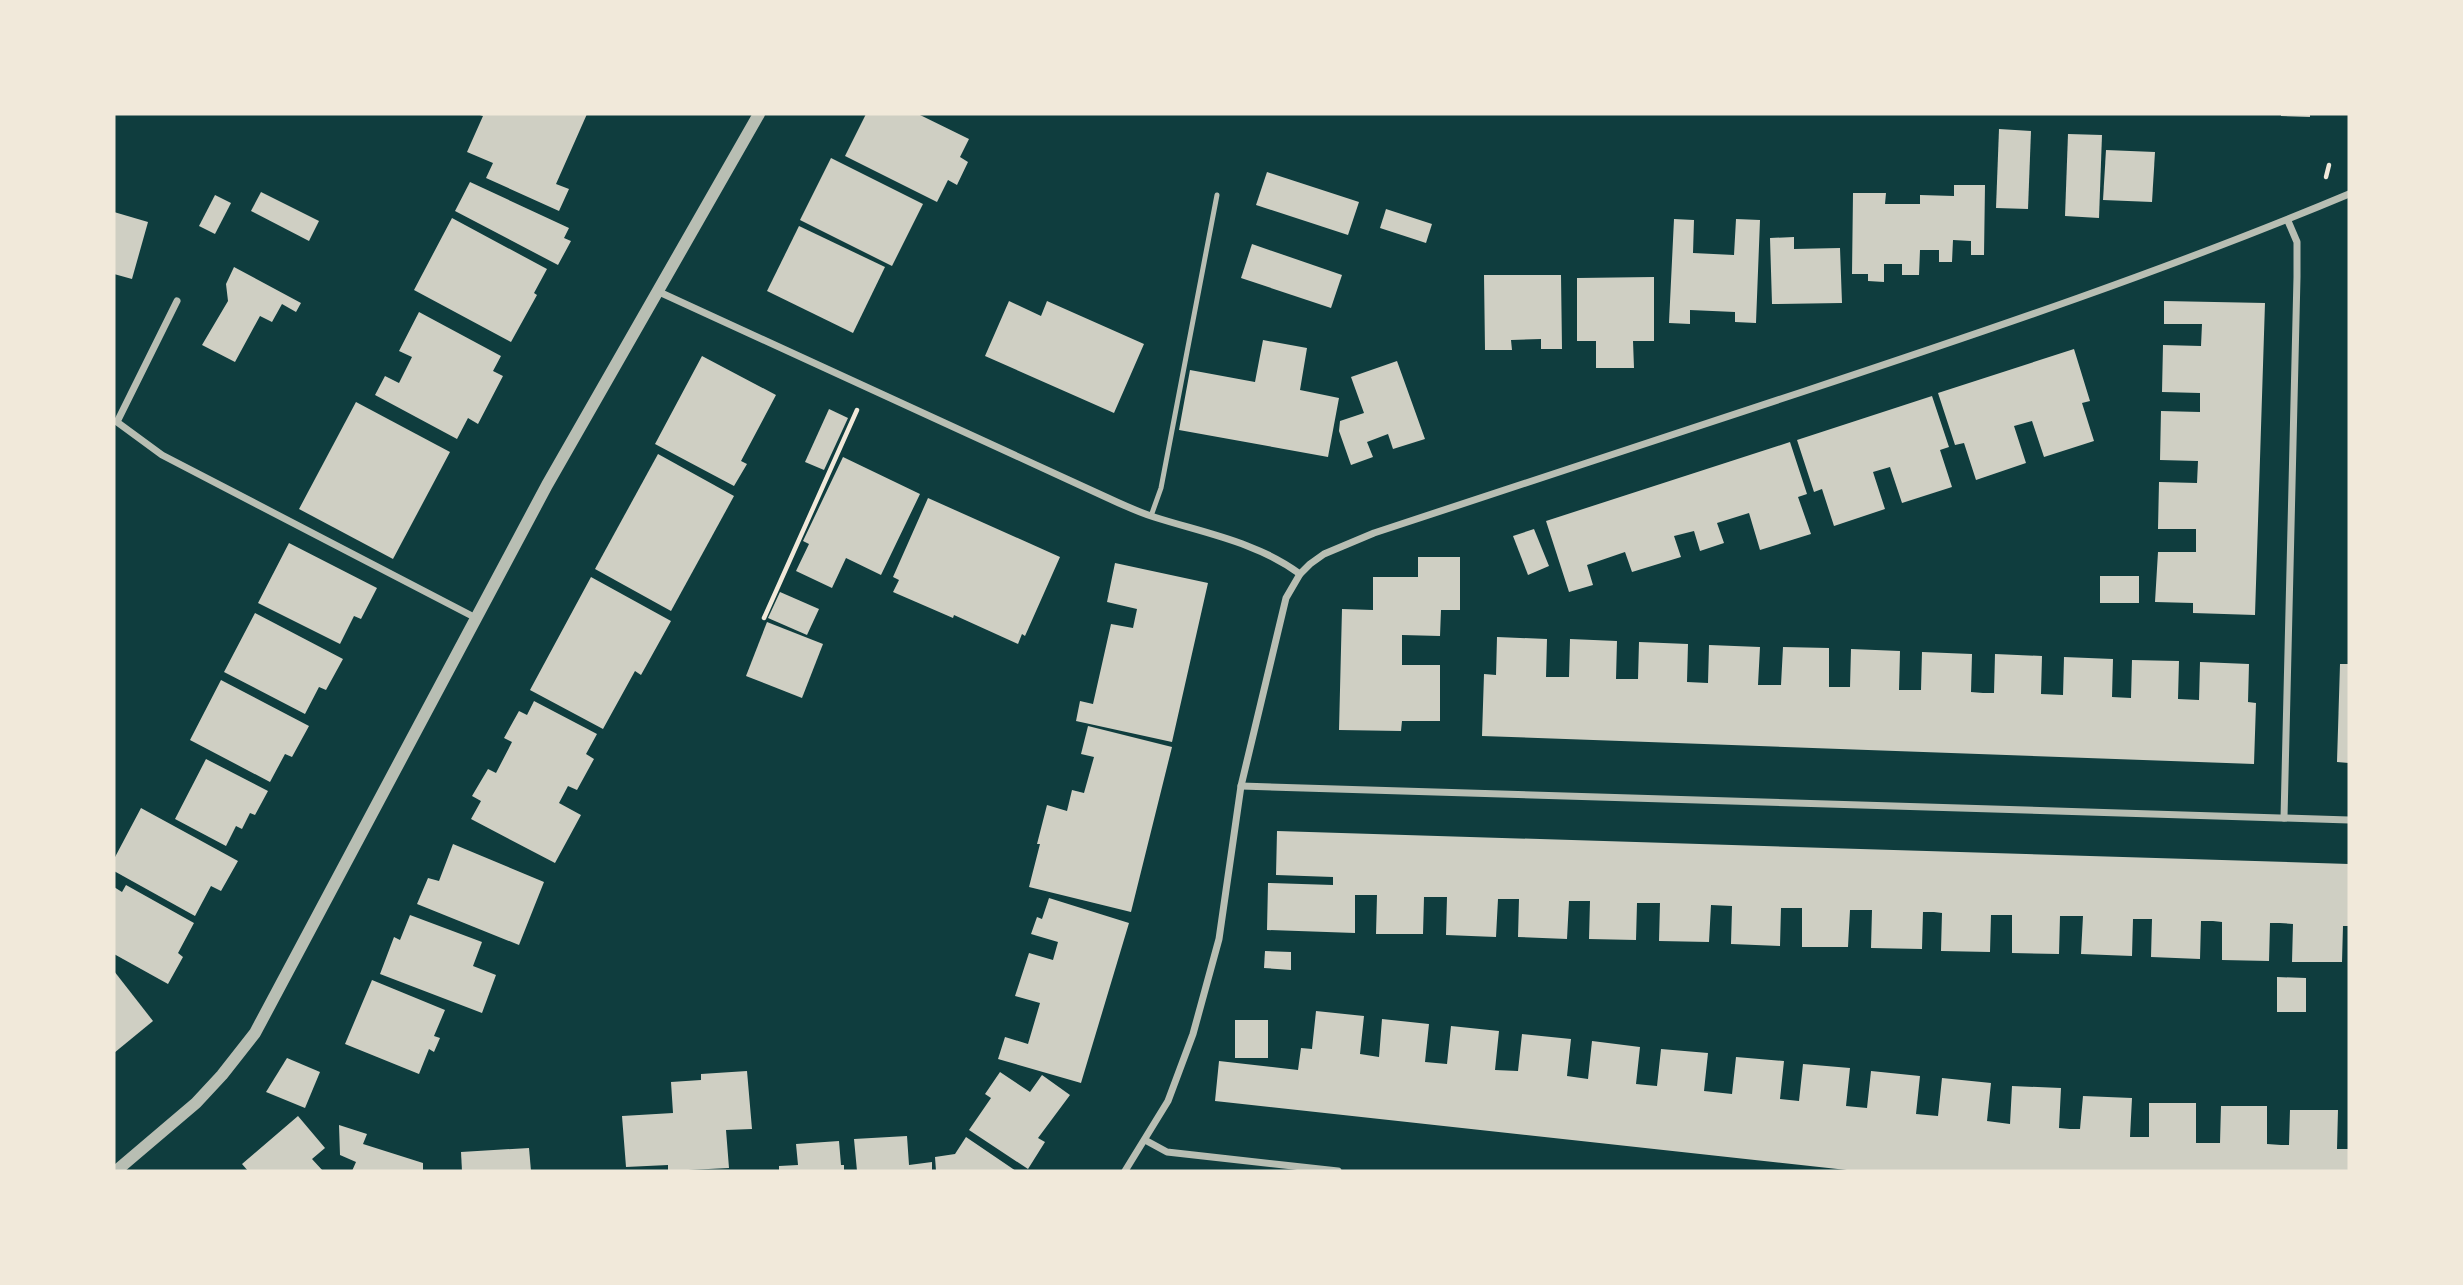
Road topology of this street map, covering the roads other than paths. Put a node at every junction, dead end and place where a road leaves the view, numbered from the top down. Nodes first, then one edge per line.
1 (759, 114) edge
2 (2349, 194) edge
3 (1216, 195) dead end
4 (2288, 221) junction
5 (657, 291) junction
6 (177, 301) dead end
7 (1151, 516) junction
8 (1300, 574) junction
9 (476, 618) junction
10 (1241, 786) junction
11 (2284, 818) junction
12 (2349, 820) edge
13 (1144, 1140) junction
14 (116, 1171) edge
15 (1125, 1171) edge
16 (1338, 1171) edge

1 - 5 street
2 - 4 street
3 - 7 lane
4 - 8 street
4 - 11 street
5 - 7 street
5 - 9 street
6 - 9 street
7 - 8 street
8 - 10 street
9 - 14 street
10 - 11 street
10 - 13 street
11 - 12 street
13 - 15 street
13 - 16 street

